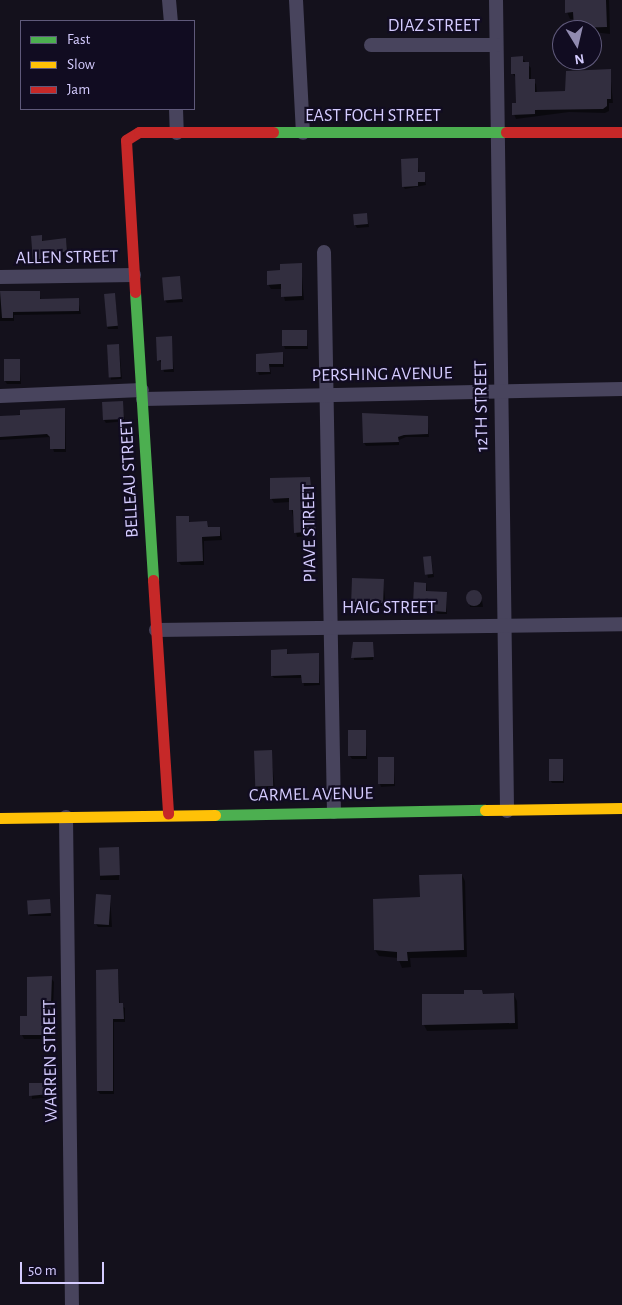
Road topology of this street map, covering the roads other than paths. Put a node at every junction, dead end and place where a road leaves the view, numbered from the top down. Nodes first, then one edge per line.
1 (169, 0) edge
2 (296, 0) edge
3 (496, 0) edge
4 (170, 20) edge
5 (371, 45) dead end
6 (496, 45) junction
7 (176, 110) edge
8 (622, 132) edge
9 (177, 133) junction
10 (303, 133) junction
11 (496, 133) junction
12 (126, 140) joint
13 (324, 252) dead end
14 (134, 275) junction
15 (0, 277) edge
16 (622, 389) edge
17 (501, 391) junction
18 (143, 395) junction
19 (326, 395) junction
20 (0, 396) edge
21 (622, 624) edge
22 (504, 626) junction
23 (331, 627) junction
24 (156, 630) junction
25 (622, 808) edge
26 (507, 810) junction
27 (334, 812) junction
28 (168, 814) junction
29 (66, 817) junction
30 (0, 818) edge
31 (72, 1305) edge

1 - 4 street
2 - 10 street
3 - 6 street, 12TH STREET
5 - 6 street, DIAZ STREET
6 - 11 street, 12TH STREET
7 - 9 street
8 - 11 street, EAST FOCH STREET
9 - 10 street, EAST FOCH STREET
9 - 12 street, EAST FOCH STREET
10 - 11 street, EAST FOCH STREET
11 - 17 street, 12TH STREET
12 - 14 street, BELLEAU STREET
13 - 19 street, PIAVE STREET
14 - 15 street, ALLEN STREET
14 - 18 street, BELLEAU STREET
16 - 17 street, PERSHING AVENUE
17 - 19 street, PERSHING AVENUE
17 - 22 street, 12TH STREET
18 - 19 street, PERSHING AVENUE
18 - 20 street, PERSHING AVENUE
18 - 24 street, BELLEAU STREET
19 - 23 street, PIAVE STREET
21 - 22 street, HAIG STREET
22 - 23 street, HAIG STREET
22 - 26 street, 12TH STREET
23 - 24 street, HAIG STREET
23 - 27 street, PIAVE STREET
24 - 28 street, BELLEAU STREET
25 - 26 street, CARMEL AVENUE
26 - 27 street, CARMEL AVENUE
27 - 28 street, CARMEL AVENUE
28 - 29 street, CARMEL AVENUE
29 - 30 street, CARMEL AVENUE
29 - 31 street, WARREN STREET

